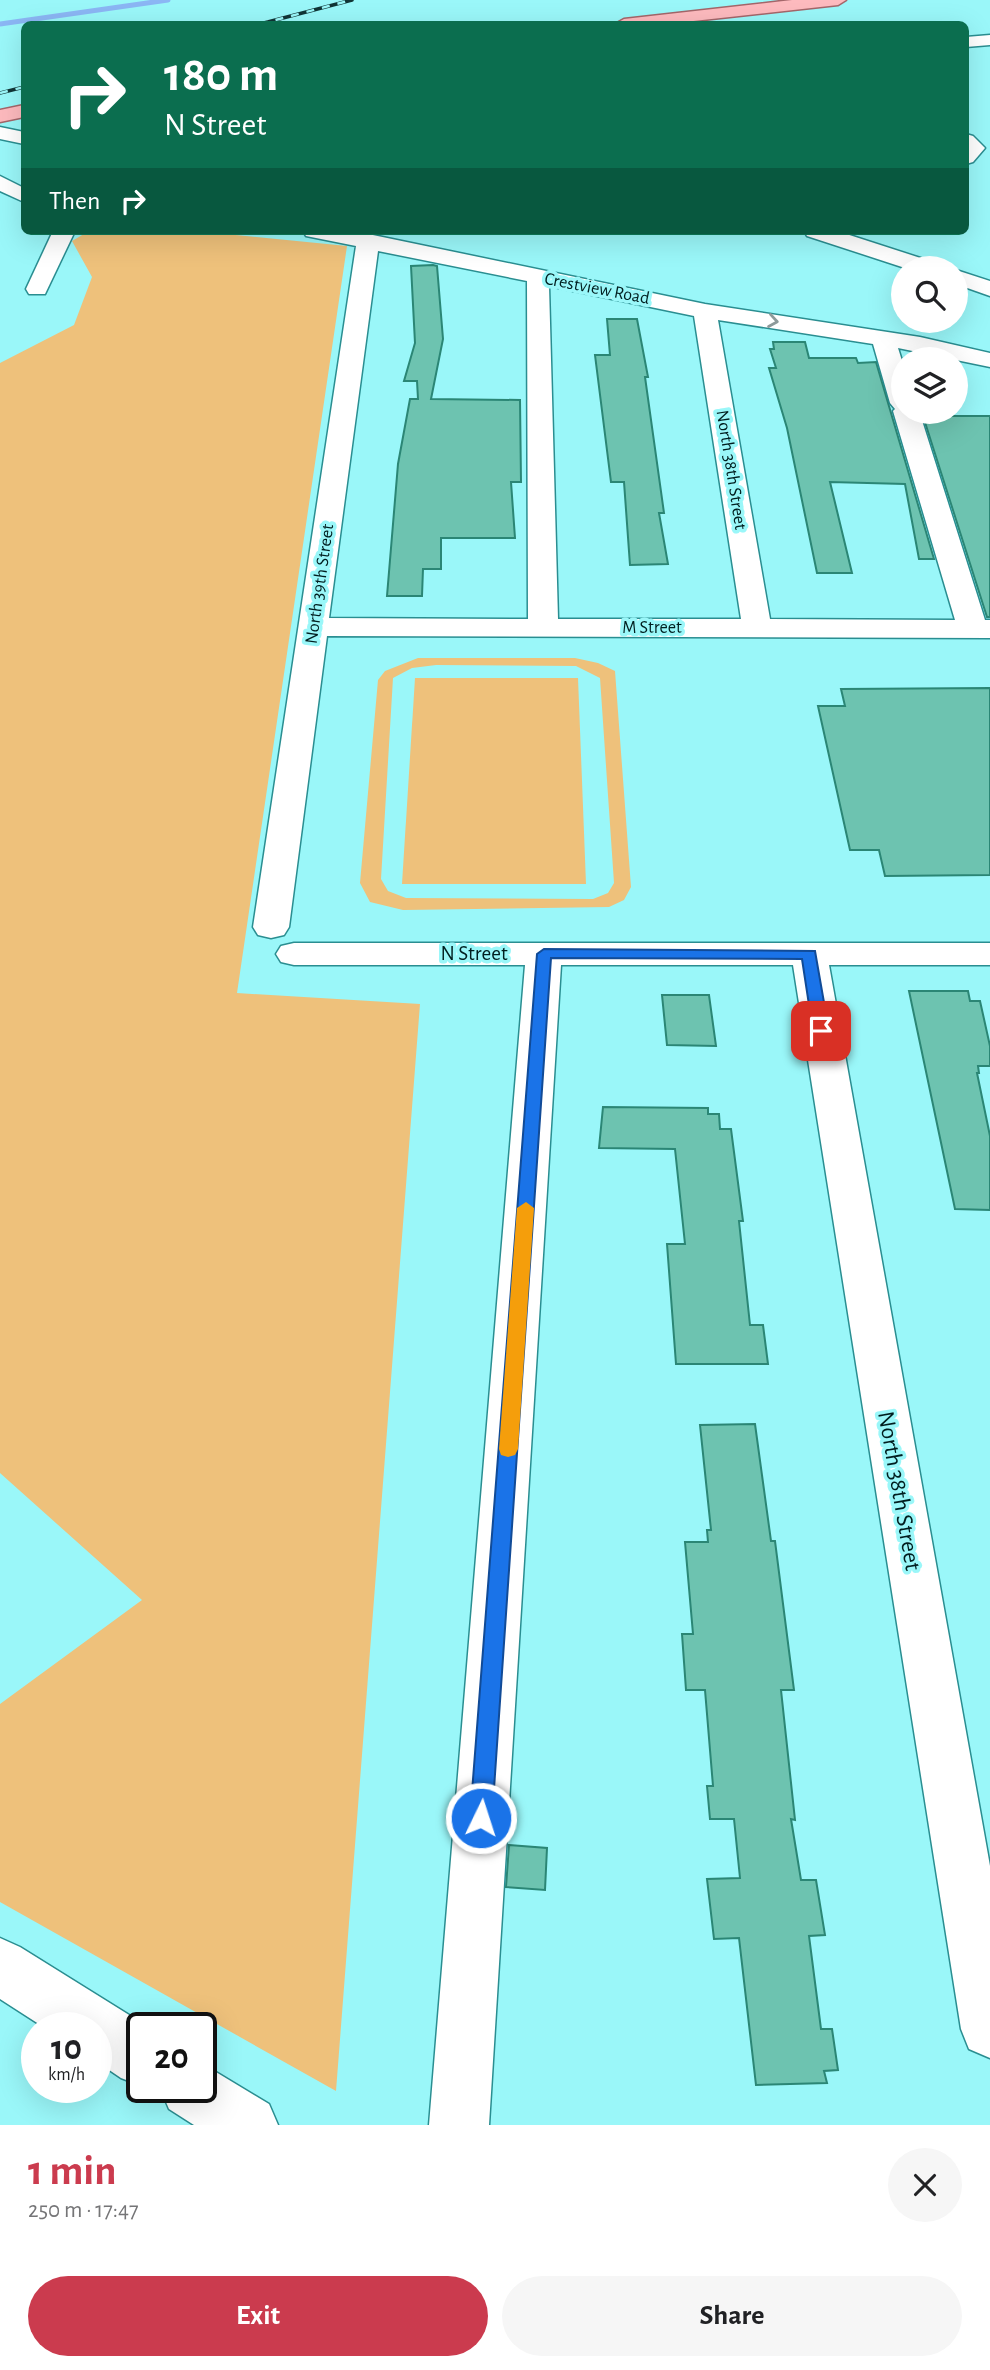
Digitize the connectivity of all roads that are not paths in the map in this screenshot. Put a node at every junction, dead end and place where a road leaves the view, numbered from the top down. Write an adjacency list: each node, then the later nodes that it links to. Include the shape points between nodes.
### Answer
1 (838, 0): 2 (main road)
2 (651, 21)
3 (990, 40): 4 (street)
4 (969, 42)
5 (21, 112): 6 (main road)
6 (0, 116)
7 (0, 133): 8 (street)
8 (21, 137)
9 (4, 172): 10 (street)
10 (21, 192)
11 (62, 235): 18 (street)
12 (336, 235): 14 (street, Crestview Road)
13 (827, 235): 15 (street)
14 (368, 241): 16 (street, Crestview Road); 25 (street, North 39th Street)
15 (891, 256)
16 (538, 277): 20 (street, Crestview Road); 26 (street)
17 (968, 281): 19 (street)
18 (37, 289)
19 (990, 289)
20 (705, 311): 21 (street, Crestview Road, one-way to 21); 27 (street, North 38th Street)
21 (883, 338): 22 (street, Crestview Road); 23 (street)
22 (990, 360)
23 (891, 364)
24 (911, 424): 28 (street)
25 (314, 627): 26 (street, M Street); 29 (street, North 39th Street)
26 (543, 628): 27 (street, M Street)
27 (757, 628): 28 (street, M Street)
28 (982, 629)
29 (283, 940): 30 (street, N Street)
30 (544, 954): 31 (street, N Street); 38 (street)
31 (809, 954): 32 (street, N Street); 34 (street, North 38th Street)
32 (990, 954)
33 (0, 1966): 35 (street)
34 (990, 2029)
35 (126, 2047)
36 (214, 2103): 37 (street)
37 (248, 2125)
38 (459, 2125)

